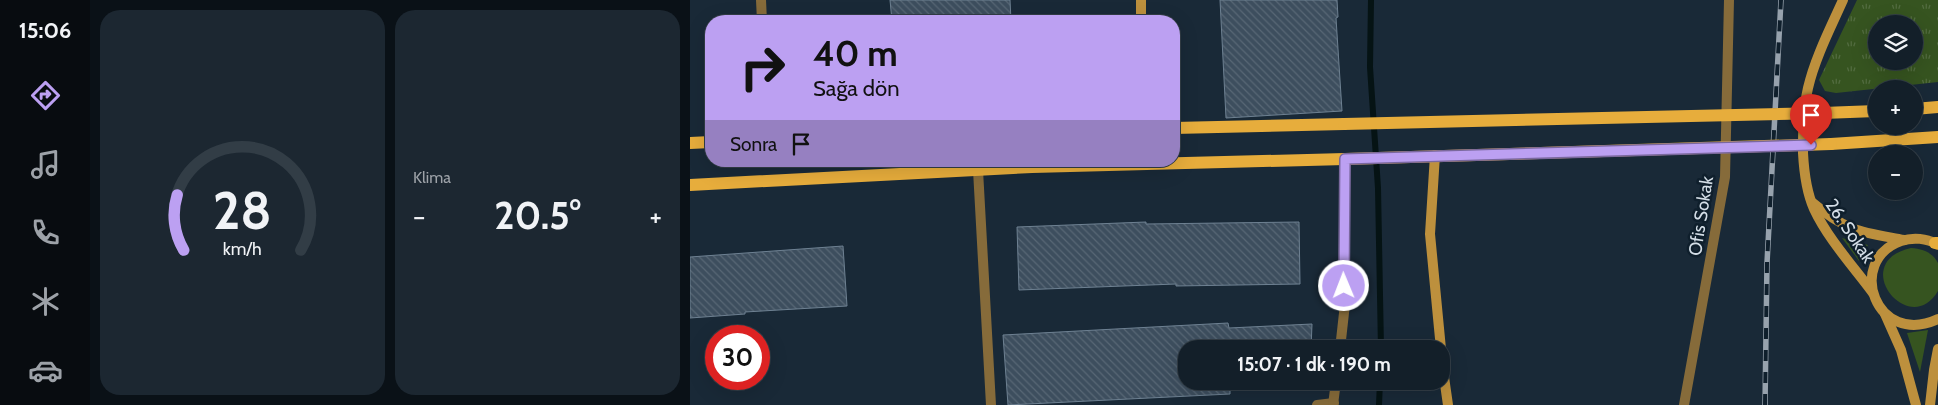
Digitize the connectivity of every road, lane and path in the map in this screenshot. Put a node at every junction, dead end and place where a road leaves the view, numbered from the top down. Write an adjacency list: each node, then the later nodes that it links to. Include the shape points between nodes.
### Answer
1 (761, 0): 5 (street)
2 (1141, 0): 6 (street)
3 (1729, 0): 35 (street, Ofis Sokak, via 1725,177)
4 (1843, 0): 20 (street, via 1814,69 1806,98 1803,156)
5 (762, 15)
6 (1141, 15)
7 (1938, 107): 8 (main road)
8 (1923, 108)
9 (1868, 111): 10 (main road, bridge)
10 (1180, 128)
11 (1938, 137): 14 (main road, bridge, via 1831,144)
12 (705, 142): 13 (main road)
13 (690, 143)
14 (1435, 155): 15 (main road, bridge); 27 (street, via 1430,234)
15 (1345, 159): 16 (main road); 26 (street, via 1345,304)
16 (1180, 164)
17 (1078, 167): 18 (main road)
18 (978, 170): 19 (main road); 32 (street)
19 (690, 185)
20 (1810, 200): 21 (street, 26. Sokak, via 1846,227); 23 (street, 26. Sokak, via 1829,235)
21 (1905, 240): 22 (street, 26. Sokak, via 1917,238); 23 (street, via 1894,244 1878,260 1873,270)
22 (1937, 244)
23 (1873, 293): 24 (street, 26. Sokak)
24 (1884, 313): 25 (street, via 1894,320 1917,326); 36 (street, via 1901,350)
25 (1938, 319)
26 (1341, 340)
27 (1440, 340)
28 (1938, 349): 37 (street)
29 (1335, 390): 31 (street)
30 (1446, 390): 34 (street)
31 (1334, 404): 33 (street)
32 (991, 405)
33 (1317, 405)
34 (1448, 405)
35 (1684, 405)
36 (1916, 405)
37 (1930, 405)

